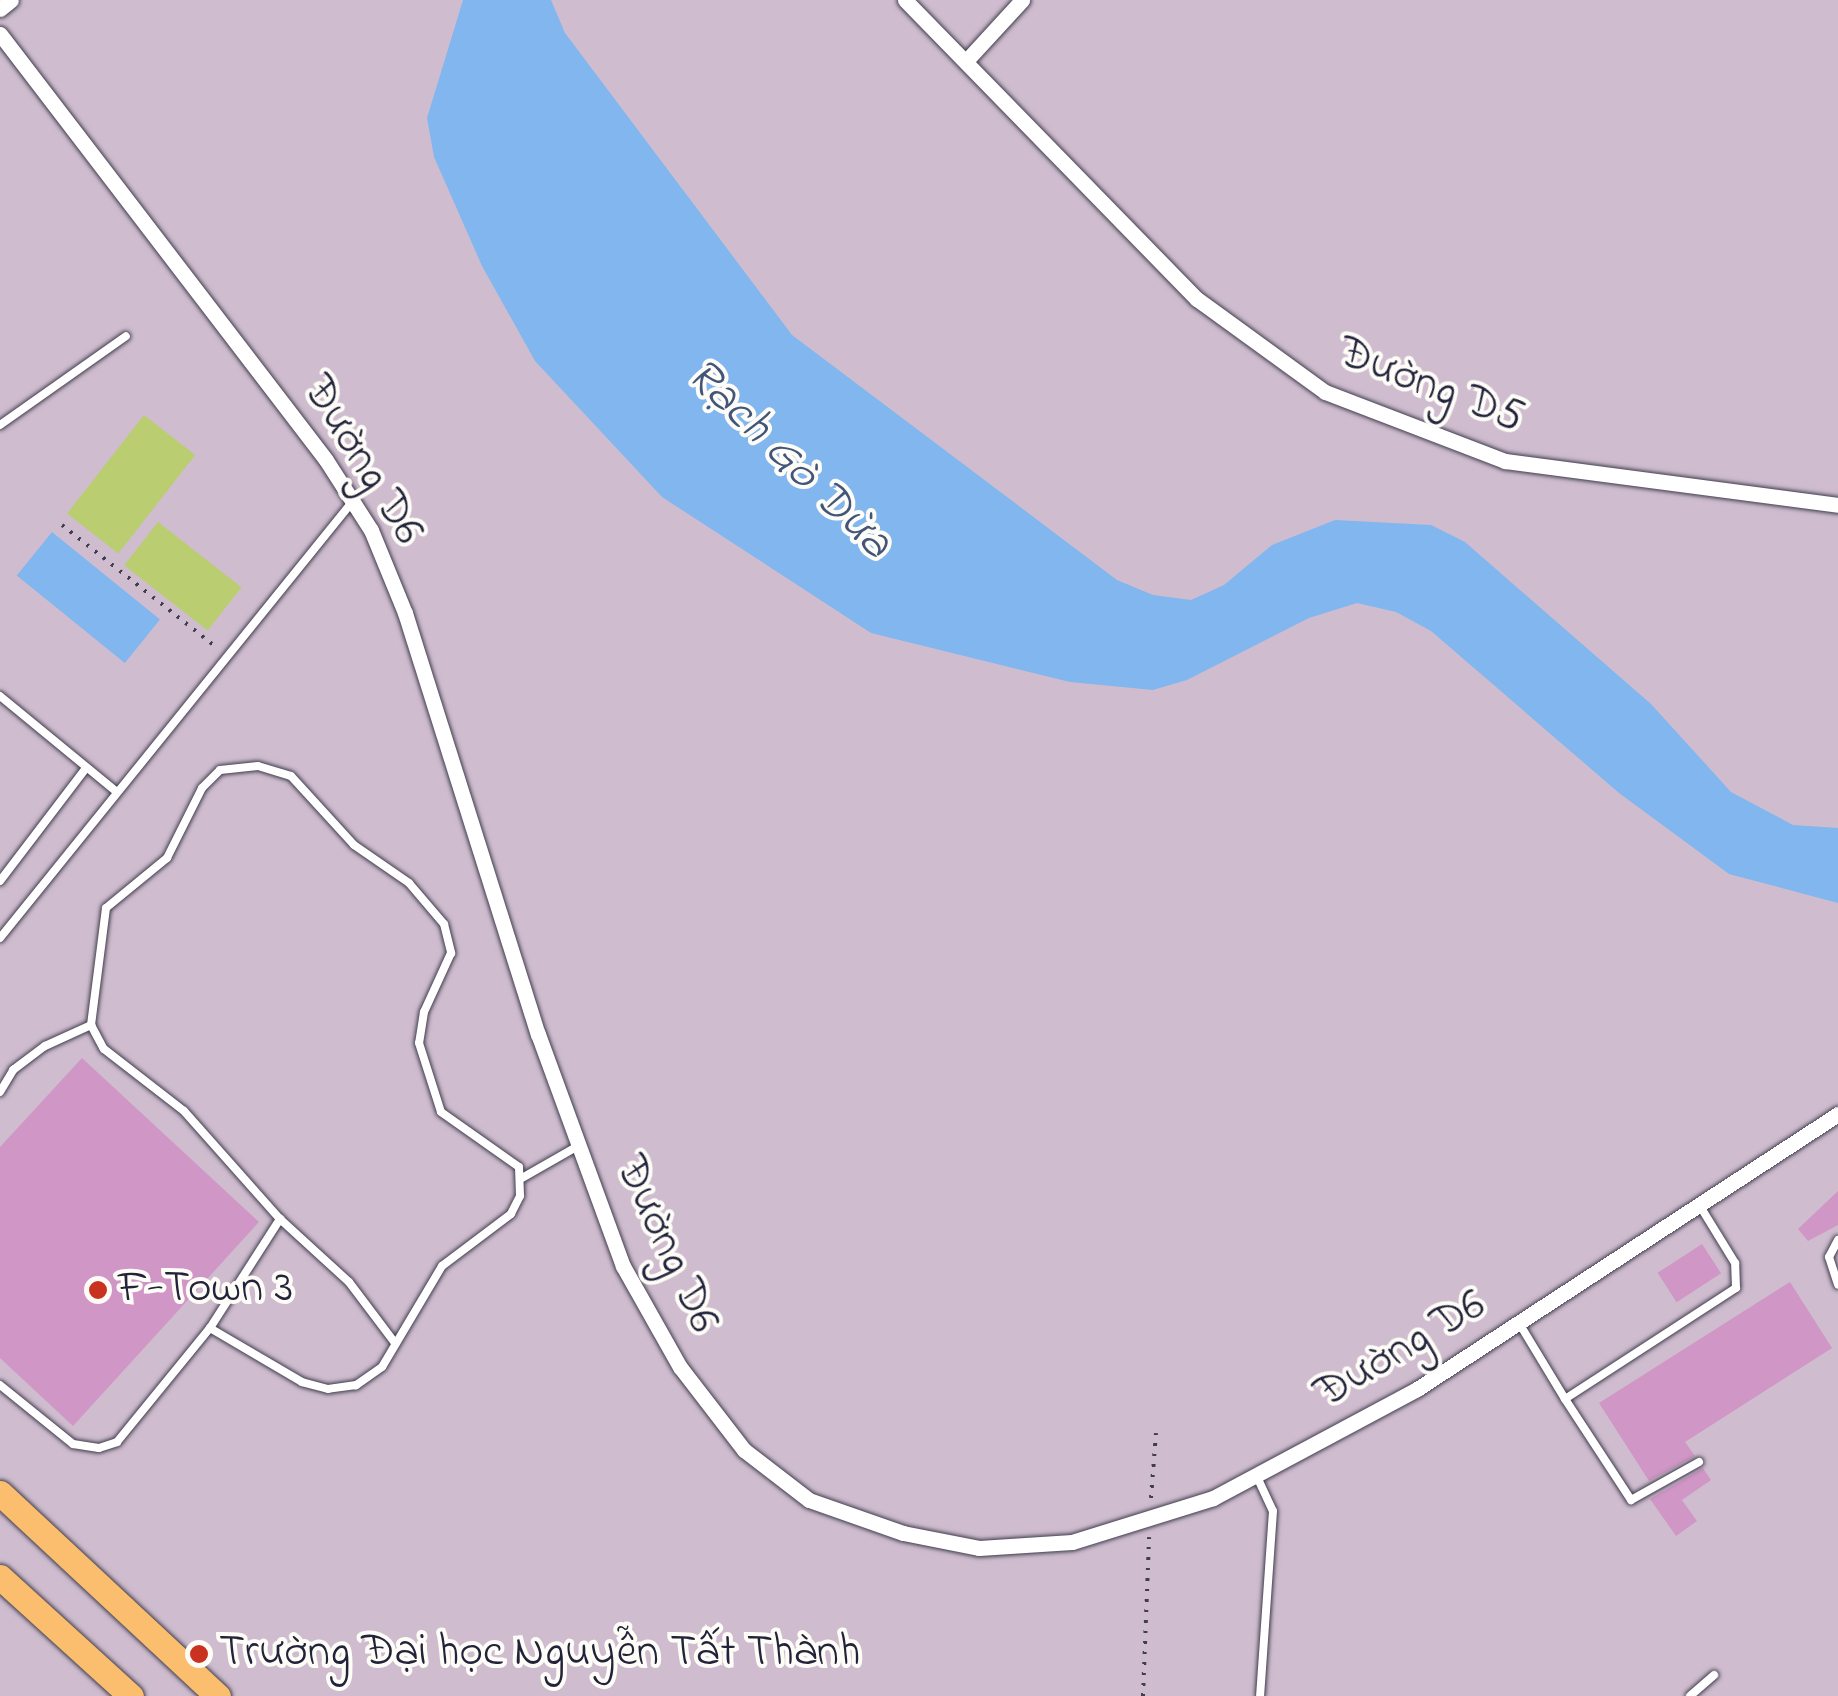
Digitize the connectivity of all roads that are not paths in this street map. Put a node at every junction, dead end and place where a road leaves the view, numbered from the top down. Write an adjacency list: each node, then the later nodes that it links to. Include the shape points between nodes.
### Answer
1 (11, 0): 4 (street)
2 (905, 0): 6 (street, Đường D5)
3 (1022, 0): 6 (street)
4 (0, 8)
5 (0, 34): 9 (street, Đường D6)
6 (966, 61): 10 (street, Đường D5, via 1196,299 1344,403 1505,461)
7 (126, 336): 8 (lane)
8 (0, 425)
9 (353, 501): 13 (lane); 19 (street, Đường D6, via 405,612)
10 (1838, 505)
11 (0, 696): 12 (lane)
12 (86, 768): 13 (lane); 14 (lane)
13 (116, 792): 15 (lane)
14 (0, 881)
15 (0, 938)
16 (91, 1025): 17 (lane, via 45,1046 13,1070); 20 (lane, via 100,931 111,899 167,858 202,788 220,770 278,769 305,786 354,846 409,882 444,924 451,954 419,1028 429,1081 441,1112 513,1160); 22 (lane, via 104,1049 184,1111)
17 (0, 1092)
18 (1838, 1114): 21 (street, Đường D6)
19 (578, 1146): 20 (lane); 32 (street, Đường D6, via 622,1266 680,1367 744,1450 809,1500 903,1533 979,1548 1072,1542 1150,1521)
20 (522, 1178): 27 (lane, via 504,1225 442,1266)
21 (1700, 1206): 25 (street, Đường D6); 29 (lane, via 1735,1263 1736,1288)
22 (280, 1219): 26 (lane); 27 (lane, via 349,1282)
23 (1838, 1240): 24 (lane, via 1829,1257)
24 (1838, 1286)
25 (1520, 1322): 29 (lane); 32 (street, Đường D6)
26 (210, 1328): 27 (lane, via 302,1382 328,1390 374,1375); 28 (lane, via 171,1370 142,1419 109,1447 73,1444)
27 (395, 1343)
28 (0, 1385)
29 (1566, 1398): 30 (lane, via 1631,1500)
30 (1698, 1462)
31 (0, 1473): 36 (main road, via 120,1585)
32 (1258, 1478): 42 (lane, via 1273,1511)
33 (0, 1494): 36 (main road)
34 (0, 1577): 37 (main road)
35 (0, 1598): 37 (main road, via 73,1664)
36 (131, 1620): 39 (main road)
37 (96, 1664): 40 (main road)
38 (1714, 1675): 43 (lane)
39 (188, 1686): 41 (main road)
40 (131, 1696)
41 (218, 1696)
42 (1260, 1696)
43 (1690, 1696)

